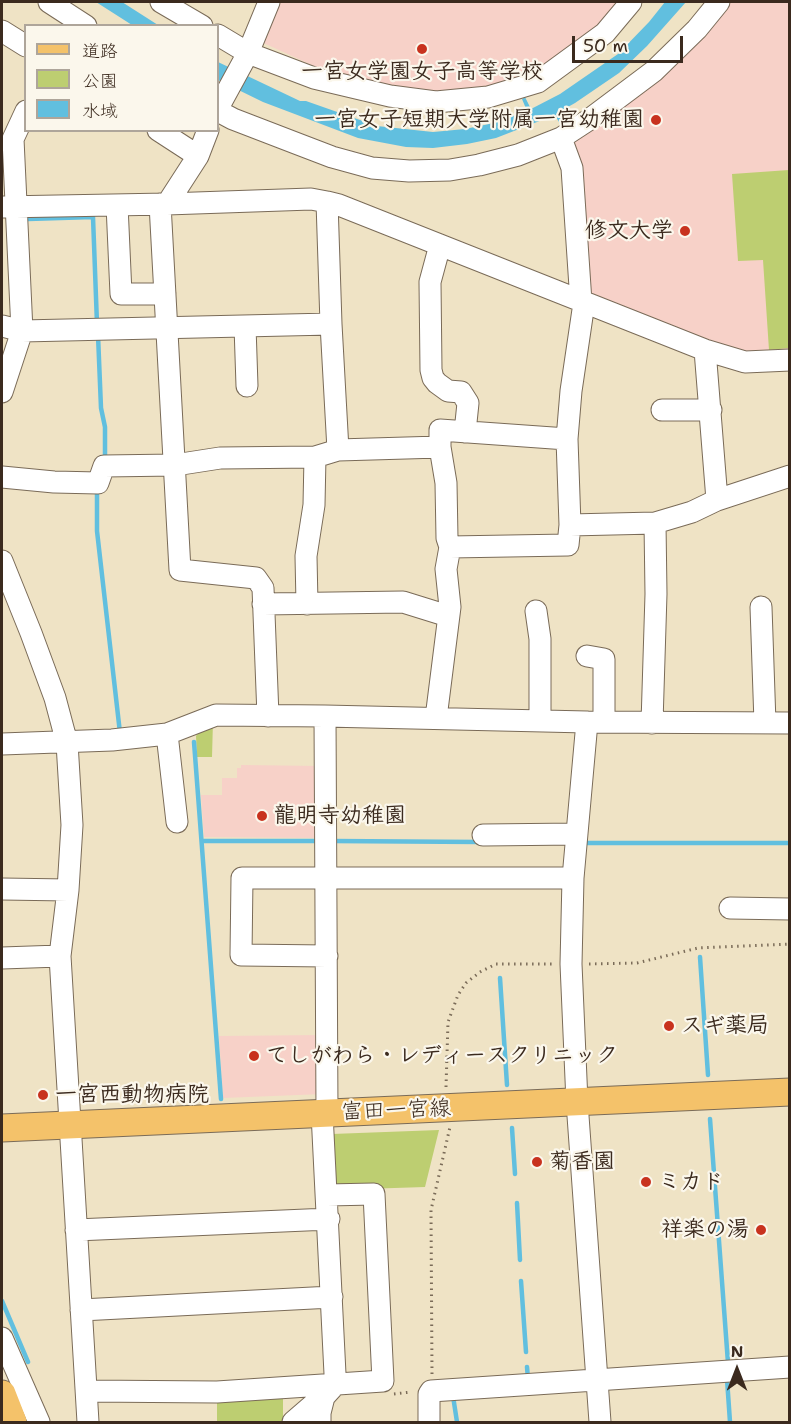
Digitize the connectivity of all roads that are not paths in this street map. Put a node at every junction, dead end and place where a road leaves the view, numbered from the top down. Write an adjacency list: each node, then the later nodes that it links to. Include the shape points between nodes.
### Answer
1 (49, 2): 6 (street)
2 (161, 2): 7 (street)
3 (269, 2): 11 (street)
4 (631, 2): 11 (street, via 604,33 538,82 488,97 436,102 390,96 314,78)
5 (718, 2): 17 (street, via 654,71)
6 (65, 20)
7 (199, 24)
8 (2, 31): 10 (street)
9 (219, 36): 11 (street)
10 (24, 45)
11 (247, 55): 12 (street)
12 (219, 106)
13 (219, 109): 17 (street, via 233,119 372,168 450,170 518,154)
14 (24, 115): 22 (street, via 13,139)
15 (161, 132): 18 (street)
16 (207, 132): 18 (street)
17 (561, 138): 25 (street, via 572,168)
18 (198, 156): 20 (street)
19 (327, 202): 20 (street, via 311,199); 23 (street); 26 (street)
20 (164, 204): 21 (street); 24 (street)
21 (117, 205): 22 (street); 24 (street, via 121,294)
22 (8, 207): 29 (street)
23 (440, 245): 25 (street); 36 (street, via 430,282 431,370 437,383 448,391 461,392 468,403)
24 (165, 294): 28 (street)
25 (583, 303): 30 (street); 37 (street)
26 (331, 324): 27 (street); 39 (street)
27 (245, 326): 28 (street); 32 (street)
28 (167, 327): 29 (street); 41 (street)
29 (11, 328): 33 (street)
30 (705, 350): 31 (street, via 745,362); 35 (street)
31 (789, 360)
32 (247, 386)
33 (2, 392)
34 (662, 410): 35 (street)
35 (711, 410): 44 (street)
36 (465, 432): 37 (street); 38 (street, via 440,430)
37 (567, 439): 46 (street)
38 (440, 447): 39 (street); 47 (street)
39 (338, 450): 40 (street)
40 (315, 458): 41 (street, via 220,458); 49 (street, via 314,505 306,556)
41 (175, 465): 43 (street, via 104,466 98,483); 50 (street, via 180,570 256,578 262,588)
42 (789, 476): 44 (street)
43 (2, 477)
44 (717, 500): 45 (street)
45 (655, 523): 46 (street); 60 (street)
46 (570, 525): 47 (street, via 568,545)
47 (450, 547): 53 (street, via 446,569)
48 (2, 561): 64 (street, via 55,698)
49 (307, 603): 50 (street); 53 (street, via 403,602)
50 (263, 604): 55 (street)
51 (761, 607): 61 (street)
52 (536, 611): 58 (street)
53 (448, 616): 57 (street)
54 (587, 656): 59 (street, via 604,658)
55 (268, 716): 56 (street); 63 (street, via 216,715)
56 (325, 716): 57 (street); 70 (street)
57 (436, 718): 58 (street)
58 (540, 721): 59 (street)
59 (595, 722): 60 (street); 67 (street)
60 (652, 723): 61 (street)
61 (765, 723): 62 (street)
62 (789, 723)
63 (166, 734): 64 (street); 66 (street)
64 (67, 743): 65 (street); 72 (street, via 72,825)
65 (2, 744)
66 (177, 822)
67 (577, 834): 68 (street); 69 (street)
68 (483, 835)
69 (573, 878): 70 (street); 79 (street, via 571,964)
70 (327, 879): 76 (street); 76 (street, via 242,878 241,955)
71 (2, 889): 72 (street)
72 (68, 890): 75 (street)
73 (730, 908): 74 (street)
74 (789, 909)
75 (60, 956): 77 (street); 81 (street)
76 (327, 956): 80 (street)
77 (2, 958)
78 (789, 1092): 79 (main road, 富田一宮線)
79 (577, 1102): 80 (main road, 富田一宮線); 90 (street)
80 (325, 1113): 81 (main road, 富田一宮線); 83 (street)
81 (70, 1124): 82 (main road, 富田一宮線); 85 (street)
82 (2, 1128)
83 (327, 1195): 84 (street); 92 (street, via 374,1194 382,1381)
84 (329, 1219): 85 (street); 86 (street)
85 (76, 1230): 87 (street)
86 (332, 1298): 87 (street); 92 (street)
87 (81, 1310): 91 (street)
88 (2, 1338): 95 (street)
89 (789, 1367): 90 (street)
90 (597, 1380): 99 (street, via 431,1391); 100 (street)
91 (87, 1391): 92 (street); 96 (street)
92 (329, 1392): 97 (street); 98 (street)
93 (2, 1394): 94 (main road)
94 (13, 1422)
95 (39, 1422)
96 (88, 1422)
97 (293, 1422)
98 (320, 1422)
99 (429, 1422)
100 (600, 1422)

